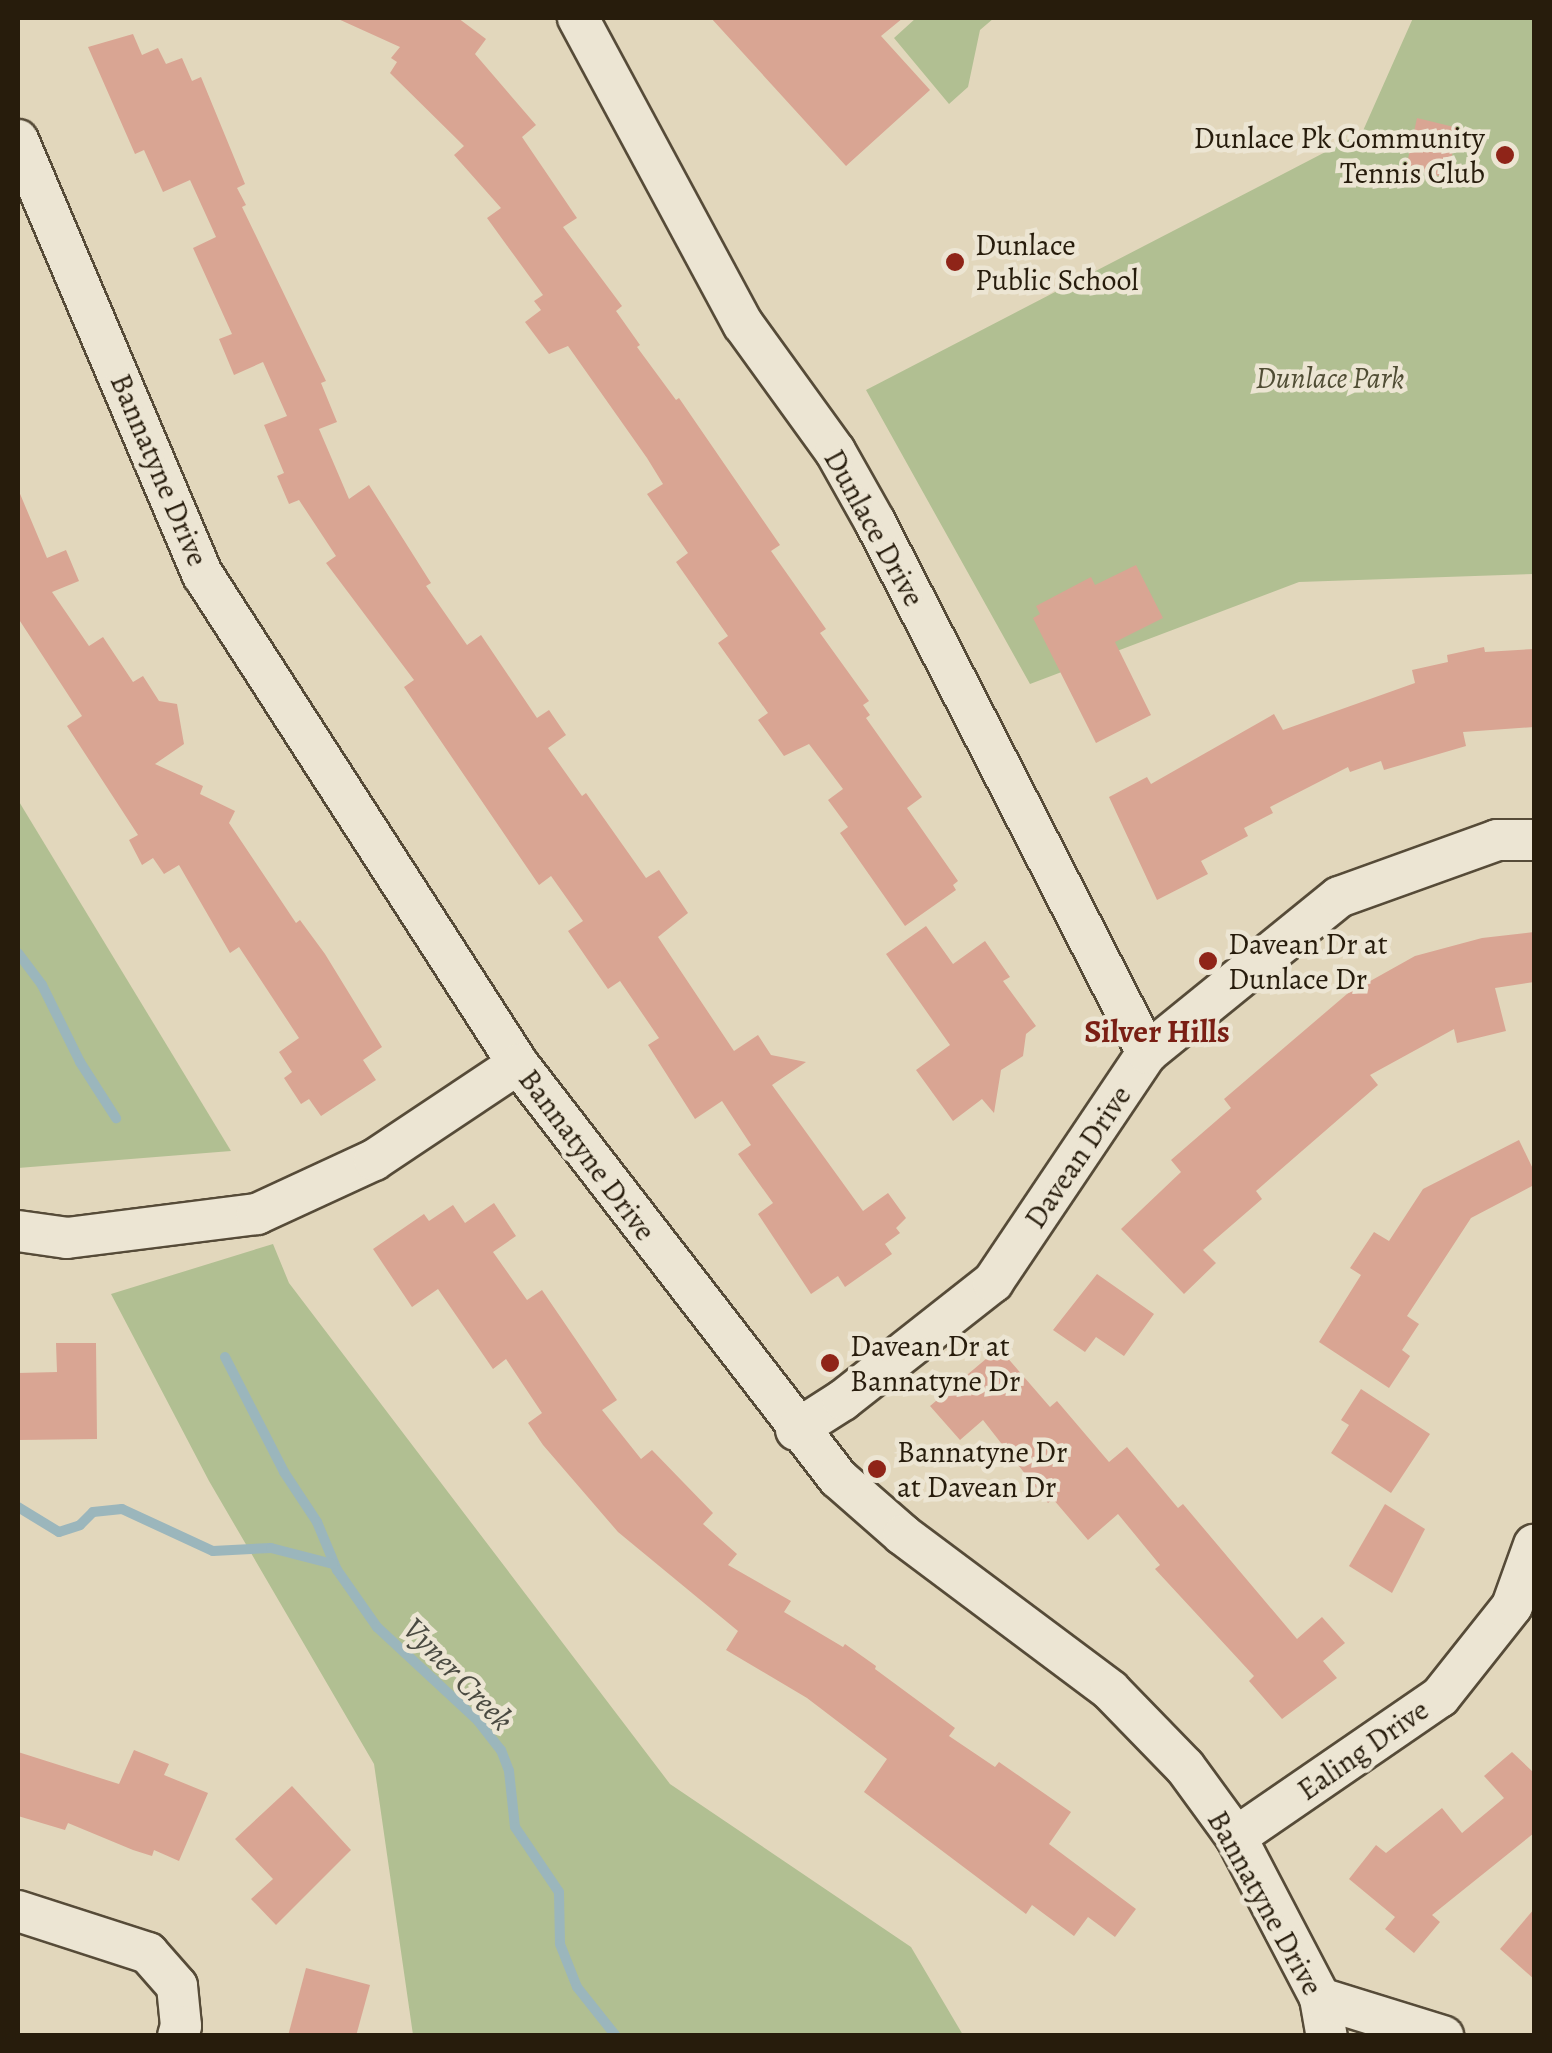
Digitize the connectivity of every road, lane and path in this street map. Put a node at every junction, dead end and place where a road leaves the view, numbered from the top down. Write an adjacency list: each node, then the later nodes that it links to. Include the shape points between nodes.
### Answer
1 (578, 18): 4 (street, Dunlace Drive, via 744,324 835,451 875,522)
2 (18, 140): 5 (street, Bannatyne Drive, via 203,574)
3 (1534, 840): 4 (street, Davean Drive, via 1498,840 1339,897)
4 (1147, 1053): 7 (street, Davean Drive, via 993,1282)
5 (518, 1064): 6 (street, via 374,1160 256,1214 68,1238); 7 (street, Bannatyne Drive)
6 (18, 1232)
7 (796, 1430): 9 (street, Bannatyne Drive, via 903,1535 1110,1690 1186,1767)
8 (1534, 1545): 9 (street, Ealing Drive, via 1512,1606 1440,1697)
9 (1236, 1837): 11 (street, Bannatyne Drive)
10 (18, 1911): 12 (street, via 148,1953 176,1986)
11 (1324, 2017): 13 (street)
12 (178, 2036)
13 (1443, 2036)

